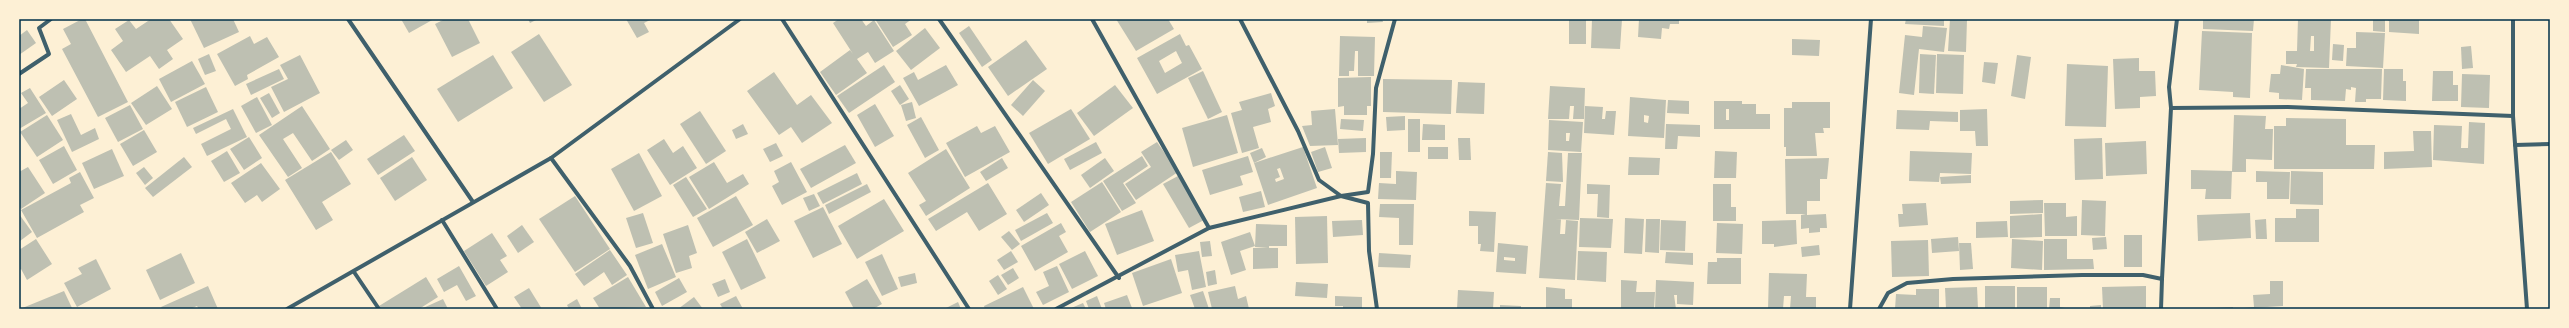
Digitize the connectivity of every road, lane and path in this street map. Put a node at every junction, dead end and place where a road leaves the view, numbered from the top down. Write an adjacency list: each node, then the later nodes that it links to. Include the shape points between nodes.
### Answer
1 (51, 19): 12 (street, via 39,28 50,54)
2 (348, 19): 19 (street)
3 (740, 19): 17 (street)
4 (782, 19): 29 (street)
5 (939, 19): 23 (street)
6 (1092, 19): 21 (street)
7 (1240, 19): 18 (street, via 1298,131 1319,180)
8 (1395, 19): 18 (street, via 1376,88 1373,154 1368,192)
9 (1871, 19): 32 (street)
10 (2177, 19): 13 (street, via 2169,87)
11 (2513, 19): 14 (street)
12 (19, 74)
13 (2171, 108): 14 (street, via 2288,107); 24 (street)
14 (2513, 116): 16 (street)
15 (2550, 144): 16 (street)
16 (2515, 145): 35 (street)
17 (551, 158): 19 (street); 28 (street, via 630,266)
18 (1341, 196): 21 (street); 31 (street, via 1368,203 1369,251)
19 (473, 202): 20 (street)
20 (442, 220): 22 (street); 27 (street)
21 (1208, 228): 23 (street)
22 (354, 272): 25 (street); 26 (street)
23 (1119, 278): 30 (street)
24 (2162, 278): 33 (street, via 2143,275 2082,275 1953,278 1906,283 1888,293); 34 (street)
25 (287, 309)
26 (379, 309)
27 (497, 309)
28 (653, 309)
29 (969, 309)
30 (1056, 309)
31 (1377, 309)
32 (1850, 309)
33 (1879, 309)
34 (2161, 309)
35 (2526, 309)

